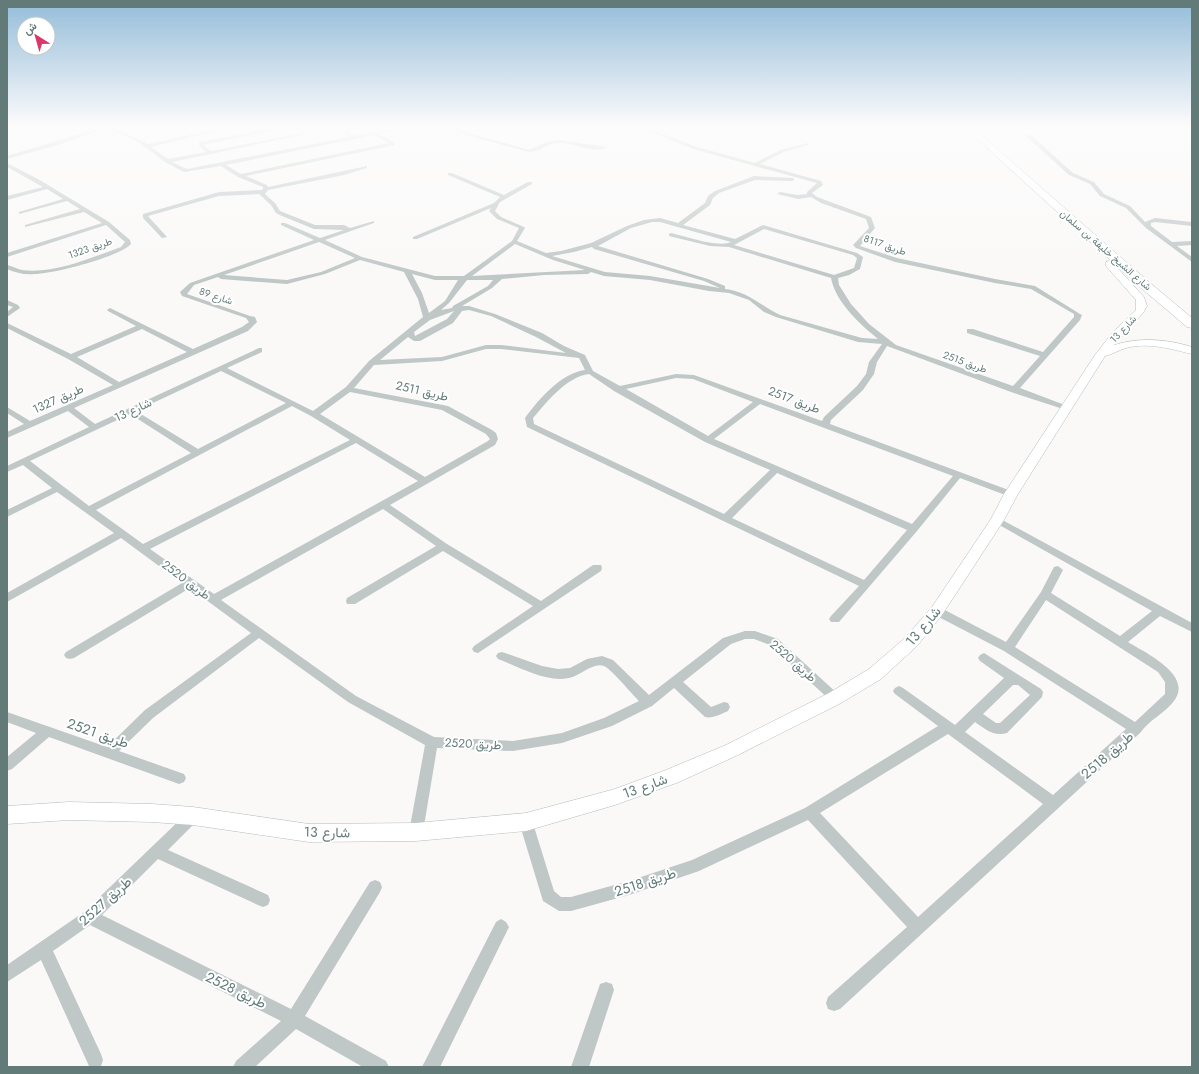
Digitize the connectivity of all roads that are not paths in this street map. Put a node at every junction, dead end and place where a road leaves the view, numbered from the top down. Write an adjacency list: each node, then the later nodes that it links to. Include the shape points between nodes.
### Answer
1 (28, 176): 12 (street, طريق 1323)
2 (240, 176): 13 (street, via 264,185)
3 (329, 176): 13 (street)
4 (455, 176): 16 (street)
5 (797, 176): 10 (street)
6 (1018, 176): 49 (highway)
7 (1023, 176): 65 (highway, شارع الشيخ خليفة بن سلمان)
8 (1038, 176): 31 (highway, شارع الشيخ خليفة بن سلمان)
9 (1076, 176): 28 (street, via 1092,183 1102,194 1128,207)
10 (810, 180): 15 (street, via 821,184 809,193); 26 (street, via 754,178 717,192 710,197 708,204)
11 (530, 183): 16 (street)
12 (48, 187): 17 (street); 18 (street, طريق 1323)
13 (264, 190): 29 (street, via 262,195 284,215 314,227 344,227); 32 (street, via 220,194 145,215 144,217)
14 (780, 194): 15 (street)
15 (812, 195): 42 (street, طريق 8117, via 821,201 869,218 872,228 856,245)
16 (504, 197): 19 (street)
17 (7, 198)
18 (68, 199): 20 (street, طريق 1323); 21 (street)
19 (496, 204): 33 (street); 36 (street, via 492,211 494,214 522,228)
20 (84, 210): 23 (street, طريق 1323); 27 (street)
21 (21, 213)
22 (372, 222): 29 (street)
23 (107, 224): 43 (street); 50 (street, طريق 1323, via 126,239 128,244 54,270 28,273)
24 (283, 224): 34 (street)
25 (1192, 224): 28 (street, via 1155,220 1148,222)
26 (679, 225): 35 (street); 37 (street, via 660,220 646,220)
27 (27, 226)
28 (1148, 227): 39 (street)
29 (351, 230): 34 (street)
30 (671, 235): 40 (street, via 710,244)
31 (1106, 236)
32 (164, 237)
33 (415, 238)
34 (320, 241): 47 (street); 56 (street)
35 (736, 241): 40 (street); 45 (street, via 763,227)
36 (514, 242): 44 (street); 55 (street)
37 (597, 243): 44 (street, via 569,252); 57 (street, via 596,248 706,280)
38 (1192, 243): 39 (street)
39 (1170, 244): 48 (street)
40 (729, 245): 54 (street)
41 (7, 248): 43 (street)
42 (861, 248): 45 (street); 75 (street, طريق 8117, via 895,260 1033,287 1076,313 1078,317)
43 (14, 252): 46 (street)
44 (544, 254): 52 (street)
45 (855, 254): 54 (street, via 860,257 857,269)
46 (7, 255)
47 (360, 258): 51 (street); 56 (street, via 323,273 287,282 233,277)
48 (1192, 260)
49 (1109, 264): 70 (highway); 78 (street, شارع 13, via 1141,299 1142,306)
50 (7, 267)
51 (406, 270): 55 (street, via 435,278); 64 (street, via 419,290)
52 (600, 272): 53 (street); 57 (street)
53 (500, 277): 55 (street); 61 (street, via 490,287)
54 (834, 277): 71 (street, via 834,283 842,298 873,333)
55 (465, 278): 64 (street, via 447,302)
56 (205, 279): 63 (street, شارع 89, via 182,292 184,295)
57 (730, 291): 71 (street, via 751,299 766,311 778,316 861,340)
58 (7, 302): 62 (street, via 16,308)
59 (461, 308): 61 (street); 69 (street, via 450,321 417,339 412,337); 77 (street, via 508,320)
60 (110, 310): 67 (street)
61 (448, 310): 64 (street)
62 (7, 315)
63 (248, 317): 74 (street, طريق 1327, via 253,322 250,326)
64 (426, 318): 69 (street)
65 (1192, 324)
66 (7, 325): 76 (street, طريق 1327)
67 (142, 326): 74 (street); 76 (street)
68 (970, 331): 75 (street)
69 (410, 332): 79 (street)
70 (1192, 335)
71 (886, 342): 85 (street, طريق 2515, via 893,347); 94 (street, via 860,388 827,419)
72 (259, 350): 80 (street, شارع 13)
73 (1192, 351): 78 (street, شارع 13, via 1159,343 1140,342 1119,346)
74 (192, 352): 82 (street, طريق 1327)
75 (1045, 355): 85 (street)
76 (71, 357): 82 (street, طريق 1327)
77 (582, 357): 79 (street, via 486,347 442,359); 81 (street)
78 (1099, 357): 88 (street, شارع 13)
79 (372, 363): 83 (street)
80 (220, 368): 87 (street); 91 (street, شارع 13)
81 (590, 372): 84 (street); 110 (street, via 573,376 543,401 529,418 530,425)
82 (119, 385): 90 (street, طريق 1327)
83 (349, 389): 92 (street); 104 (street, طريق 2511, via 445,408 493,435 492,442)
84 (617, 389): 86 (street, طريق 2517, via 667,377 685,376 703,379); 98 (street)
85 (1014, 390): 88 (street, طريق 2515)
86 (759, 401): 94 (street, طريق 2517); 98 (street)
87 (290, 404): 92 (street); 99 (street)
88 (1066, 407): 106 (street, شارع 13)
89 (7, 408): 93 (street)
90 (69, 408): 93 (street, طريق 1327); 95 (street)
91 (130, 411): 95 (street, شارع 13); 99 (street)
92 (314, 414): 97 (street)
93 (30, 425): 96 (street, طريق 1327)
94 (825, 425): 103 (street, طريق 2517)
95 (95, 428): 100 (street, شارع 13)
96 (7, 435)
97 (356, 440): 104 (street); 115 (street)
98 (708, 440): 102 (street)
99 (198, 453): 108 (street)
100 (24, 461): 101 (street, شارع 13); 105 (street, طريق 2520)
101 (7, 469)
102 (776, 469): 110 (street); 112 (street)
103 (958, 475): 106 (street, طريق 2517); 112 (street)
104 (424, 481): 107 (street, طريق 2511)
105 (58, 488): 108 (street, طريق 2520); 109 (street)
106 (1011, 494): 111 (street, شارع 13)
107 (383, 505): 114 (street); 122 (street, طريق 2511)
108 (89, 510): 113 (street, طريق 2520)
109 (7, 514)
110 (726, 518): 119 (street)
111 (997, 520): 125 (street); 126 (street, شارع 13)
112 (914, 529): 119 (street)
113 (122, 533): 115 (street, طريق 2520); 121 (street)
114 (443, 546): 123 (street); 124 (street)
115 (144, 548): 118 (street, طريق 2520)
116 (597, 568): 124 (street)
117 (1058, 570): 120 (street)
118 (190, 583): 122 (street, طريق 2520); 133 (street)
119 (866, 585): 127 (street)
120 (1044, 594): 130 (street, طريق 2518); 131 (street)
121 (7, 598)
122 (212, 600): 129 (street, طريق 2520)
123 (351, 601)
124 (541, 606): 132 (street)
125 (1160, 610): 128 (street); 130 (street)
126 (936, 611): 131 (street); 139 (street, شارع 13, via 911,642 875,674)
127 (834, 619)
128 (1192, 628)
129 (260, 632): 147 (street, طريق 2520, via 352,699); 148 (street, via 149,714)
130 (1120, 642): 145 (street, طريق 2518, via 1162,669 1172,684 1173,691 1170,697)
131 (1008, 648): 145 (street)
132 (478, 649)
133 (70, 655)
134 (502, 656): 140 (street, via 560,674 573,673 593,661 601,660)
135 (984, 658): 136 (street)
136 (1015, 679): 142 (street, طريق 2518, via 1010,680); 142 (street, via 1037,692 1003,729 993,728)
137 (674, 681): 139 (street, طريق 2520, via 727,641 745,635 755,635 774,642); 140 (street, طريق 2520); 141 (street, via 709,713)
138 (899, 691): 144 (street)
139 (835, 698): 155 (street, شارع 13, via 732,750 672,776 614,797)
140 (648, 702): 147 (street, طريق 2520, via 608,722 562,738 513,746)
141 (724, 707)
142 (975, 715): 144 (street, طريق 2518)
143 (7, 717): 146 (street, طريق 2521)
144 (952, 730): 151 (street); 152 (street, طريق 2518)
145 (1136, 730): 151 (street, طريق 2518)
146 (46, 732): 148 (street, طريق 2521); 149 (street)
147 (432, 742): 156 (street)
148 (108, 754): 150 (street, طريق 2521)
149 (7, 765)
150 (179, 778)
151 (1053, 803): 162 (street, طريق 2518)
152 (810, 812): 155 (street, طريق 2518, via 694,866 572,904 559,904 548,896); 162 (street)
153 (7, 815): 154 (street, شارع 13, via 69,811)
154 (193, 816): 156 (street, شارع 13, via 309,833); 157 (street, طريق 2527)
155 (526, 822): 156 (street, شارع 13)
156 (416, 832)
157 (158, 852): 159 (street); 160 (street, طريق 2527)
158 (375, 887): 167 (street)
159 (263, 900)
160 (90, 917): 163 (street, طريق 2527); 167 (street, طريق 2528)
161 (500, 927): 171 (street)
162 (917, 927): 166 (street, طريق 2518)
163 (44, 950): 164 (street, طريق 2527); 168 (street)
164 (7, 974)
165 (606, 990): 172 (street)
166 (834, 1003)
167 (294, 1019): 169 (street, طريق 2528); 170 (street)
168 (95, 1060)
169 (371, 1065)
170 (242, 1067)
171 (432, 1067)
172 (580, 1067)

